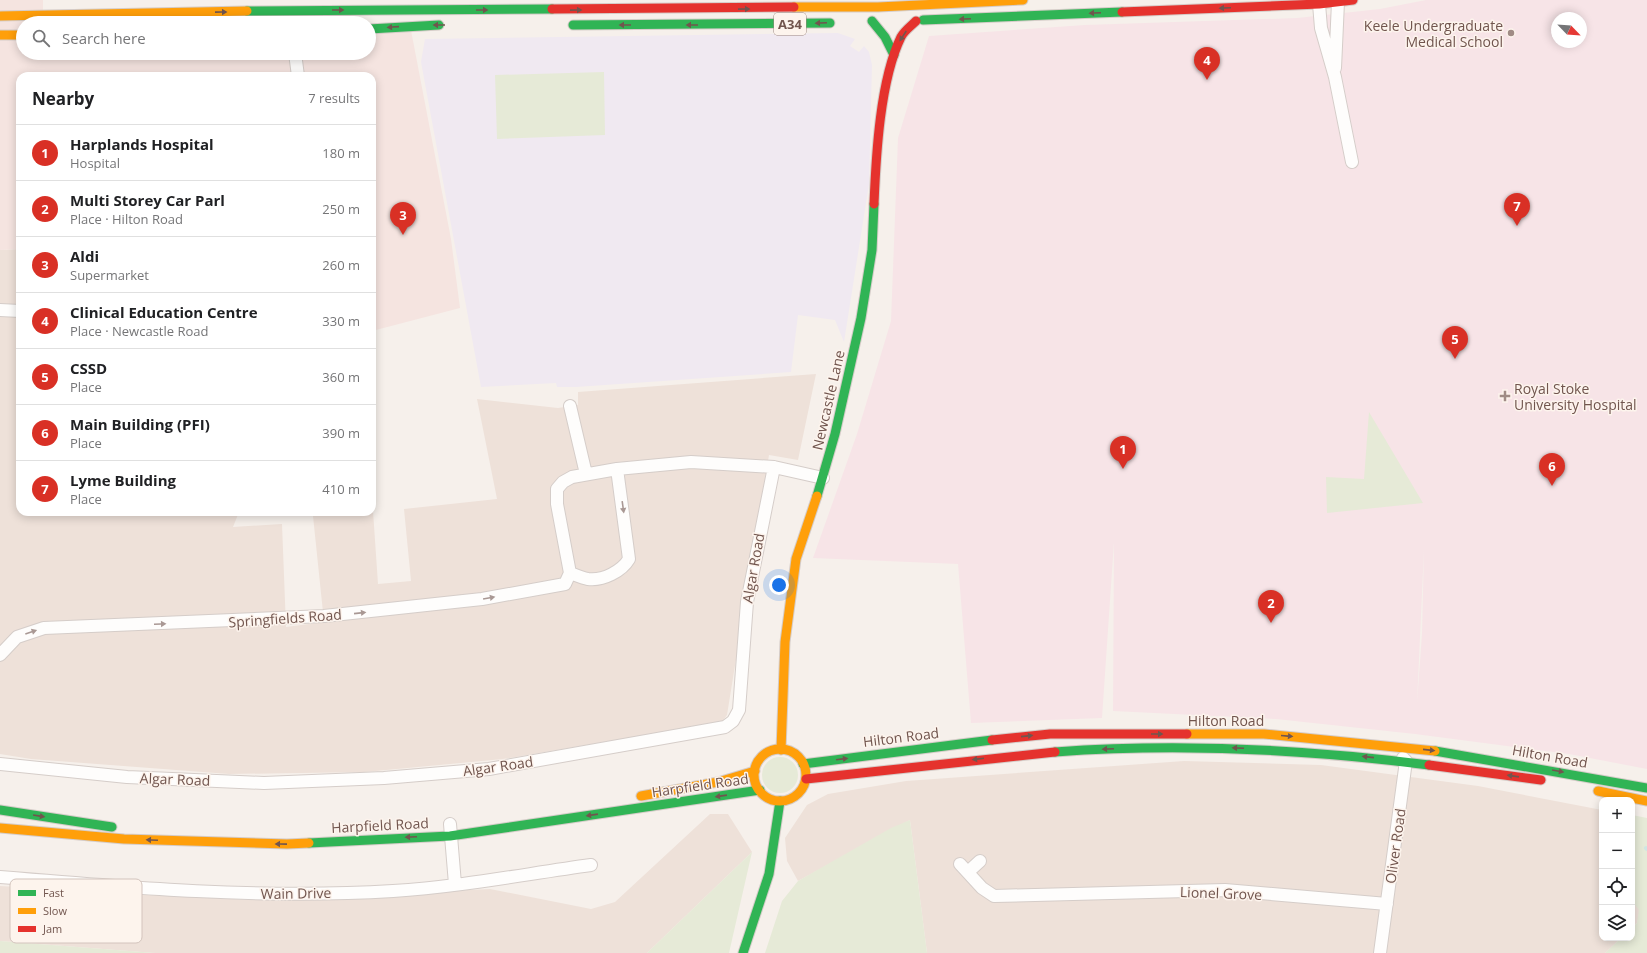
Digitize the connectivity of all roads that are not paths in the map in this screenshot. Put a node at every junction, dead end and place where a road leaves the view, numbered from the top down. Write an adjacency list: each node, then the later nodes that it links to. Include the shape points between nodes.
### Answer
1 (298, 0): 9 (main road)
2 (562, 0): 10 (street)
3 (622, 0): 8 (street)
4 (1022, 0): 8 (main road, A34, one-way to 4, via 885,7)
5 (1353, 0): 6 (main road)
6 (1338, 1): 7 (main road); 25 (street)
7 (1321, 2): 15 (main road, one-way to 15); 25 (street, via 1321,28)
8 (647, 9): 10 (main road, A34, one-way to 8)
9 (299, 10): 10 (main road, A34, one-way to 10); 11 (main road, A34, one-way to 9); 12 (main road)
10 (537, 10)
11 (0, 16)
12 (299, 16)
13 (887, 21): 22 (main road, via 868,21 885,37)
14 (902, 21): 15 (main road)
15 (916, 21): 22 (main road, Newcastle Lane, one-way to 22, via 902,35)
16 (842, 22): 18 (main road, A34, one-way to 18)
17 (448, 25): 19 (main road, one-way to 19)
18 (564, 25)
19 (376, 28)
20 (0, 35): 21 (main road)
21 (16, 35)
22 (894, 55): 33 (main road, Newcastle Lane, via 884,94 875,180 872,250 861,318 846,391)
23 (296, 60): 24 (street)
24 (297, 72)
25 (1335, 77): 26 (street)
26 (1352, 162)
27 (0, 310): 28 (street)
28 (16, 311)
29 (570, 406): 32 (street)
30 (774, 467): 31 (street, via 690,462); 33 (street); 39 (street, Algar Road, via 747,602 738,710 733,721 725,727 489,769 384,778 264,783 127,777)
31 (617, 469): 32 (street); 34 (street, one-way to 34, via 629,559 615,574 594,579)
32 (586, 474): 34 (street, via 572,477 563,482 557,490 557,504)
33 (823, 478): 37 (main road, Newcastle Lane, via 796,559 785,642)
34 (570, 573): 35 (street, Springfields Road, one-way to 34, via 17,637 44,628 324,616 482,599 535,590 565,584)
35 (0, 655)
36 (1391, 746): 38 (street); 40 (main road, Hilton Road, one-way to 36, via 1050,734 1264,734); 44 (main road, Hilton Road, one-way to 44, via 1450,752)
37 (782, 750): 40 (main road, via 794,754); 41 (main road, via 763,756)
38 (1406, 761): 42 (main road, Hilton Road, one-way to 42, via 1293,749 1178,747 998,757); 43 (main road, Hilton Road, one-way to 38); 66 (street, Oliver Road)
39 (0, 764)
40 (803, 764): 42 (main road)
41 (755, 771): 46 (main road, via 755,781); 47 (main road, Harpfield Road, via 718,782)
42 (806, 779): 48 (main road, via 796,795)
43 (1551, 782)
44 (1647, 788)
45 (1587, 789): 49 (main road, Hilton Road)
46 (760, 790): 48 (main road, via 769,798); 53 (main road, Harpfield Road, one-way to 53)
47 (632, 797)
48 (780, 801): 67 (main road, via 769,874)
49 (1647, 801)
50 (578, 807): 52 (main road)
51 (0, 810): 55 (main road, one-way to 55)
52 (563, 810)
53 (450, 827): 54 (main road, Harpfield Road, one-way to 54, via 287,844 124,839); 64 (street)
54 (0, 828)
55 (123, 828)
56 (400, 829): 58 (main road, Harpfield Road)
57 (197, 832): 59 (main road)
58 (339, 832)
59 (286, 834)
60 (980, 861): 66 (street, Lionel Grove, via 964,868 982,888 994,896 1224,890)
61 (591, 865): 64 (street, Wain Drive)
62 (0, 877): 63 (street, Wain Drive)
63 (24, 879)
64 (455, 884): 65 (street, Wain Drive, via 393,891 265,894)
65 (142, 889)
66 (1387, 904): 68 (street, Oliver Road)
67 (743, 953)
68 (1380, 953)

